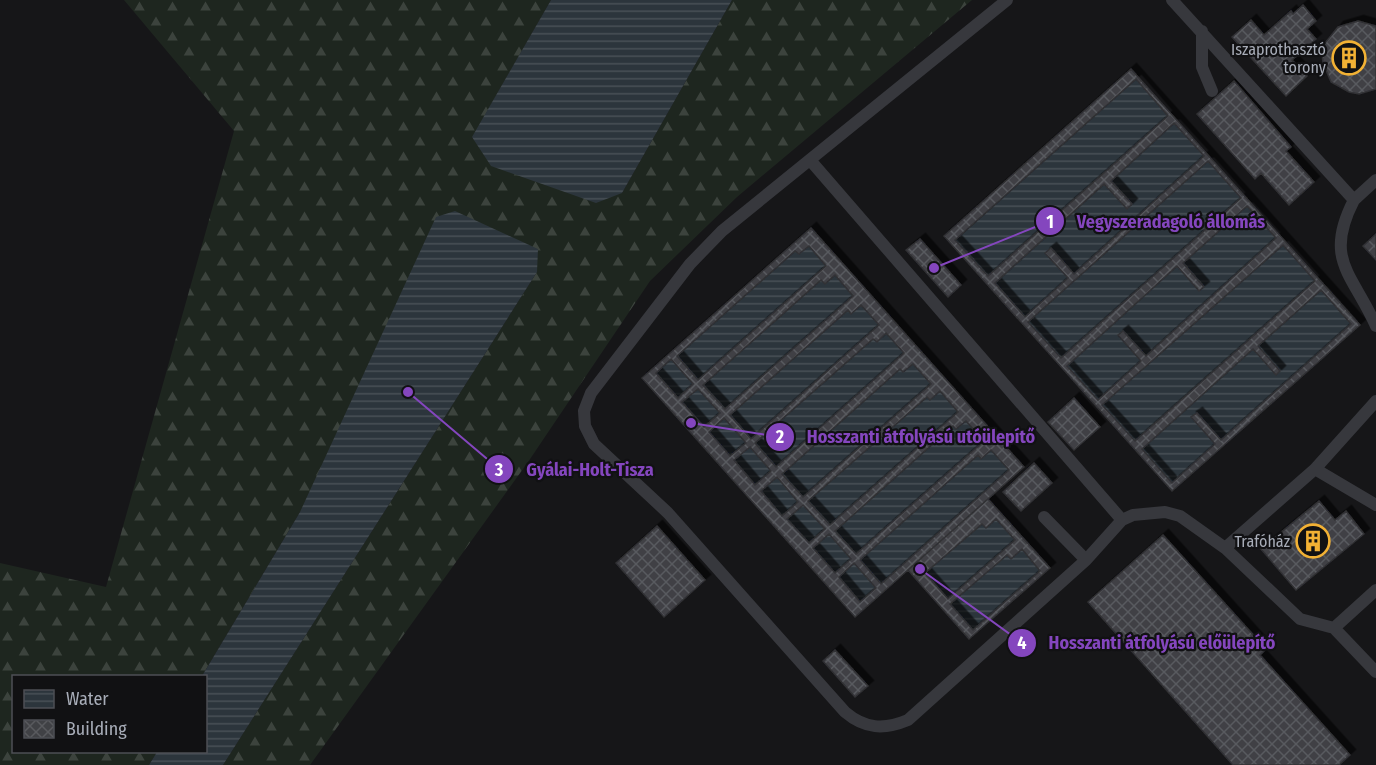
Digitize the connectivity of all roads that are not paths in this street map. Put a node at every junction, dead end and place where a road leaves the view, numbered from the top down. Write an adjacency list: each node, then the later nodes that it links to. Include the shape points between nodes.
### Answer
1 (1007, 0): 5 (lane)
2 (1172, 0): 3 (lane)
3 (1202, 31): 4 (lane, via 1202,67); 7 (lane)
4 (1212, 91)
5 (810, 160): 13 (lane); 15 (lane, via 722,231 690,264 591,393 584,411 585,426 594,444 669,513 845,712 871,727 891,727 908,720)
6 (1376, 180): 7 (lane)
7 (1354, 200): 8 (lane, via 1344,220 1339,249)
8 (1376, 326)
9 (1376, 401): 10 (lane)
10 (1316, 469): 11 (lane); 14 (lane)
11 (1376, 506)
12 (1044, 517): 15 (lane)
13 (1122, 520): 14 (lane, via 1149,512 1180,516); 15 (lane)
14 (1224, 548): 17 (lane, via 1300,620)
15 (1086, 560)
16 (1376, 590): 17 (lane)
17 (1335, 628): 18 (lane)
18 (1376, 672)

